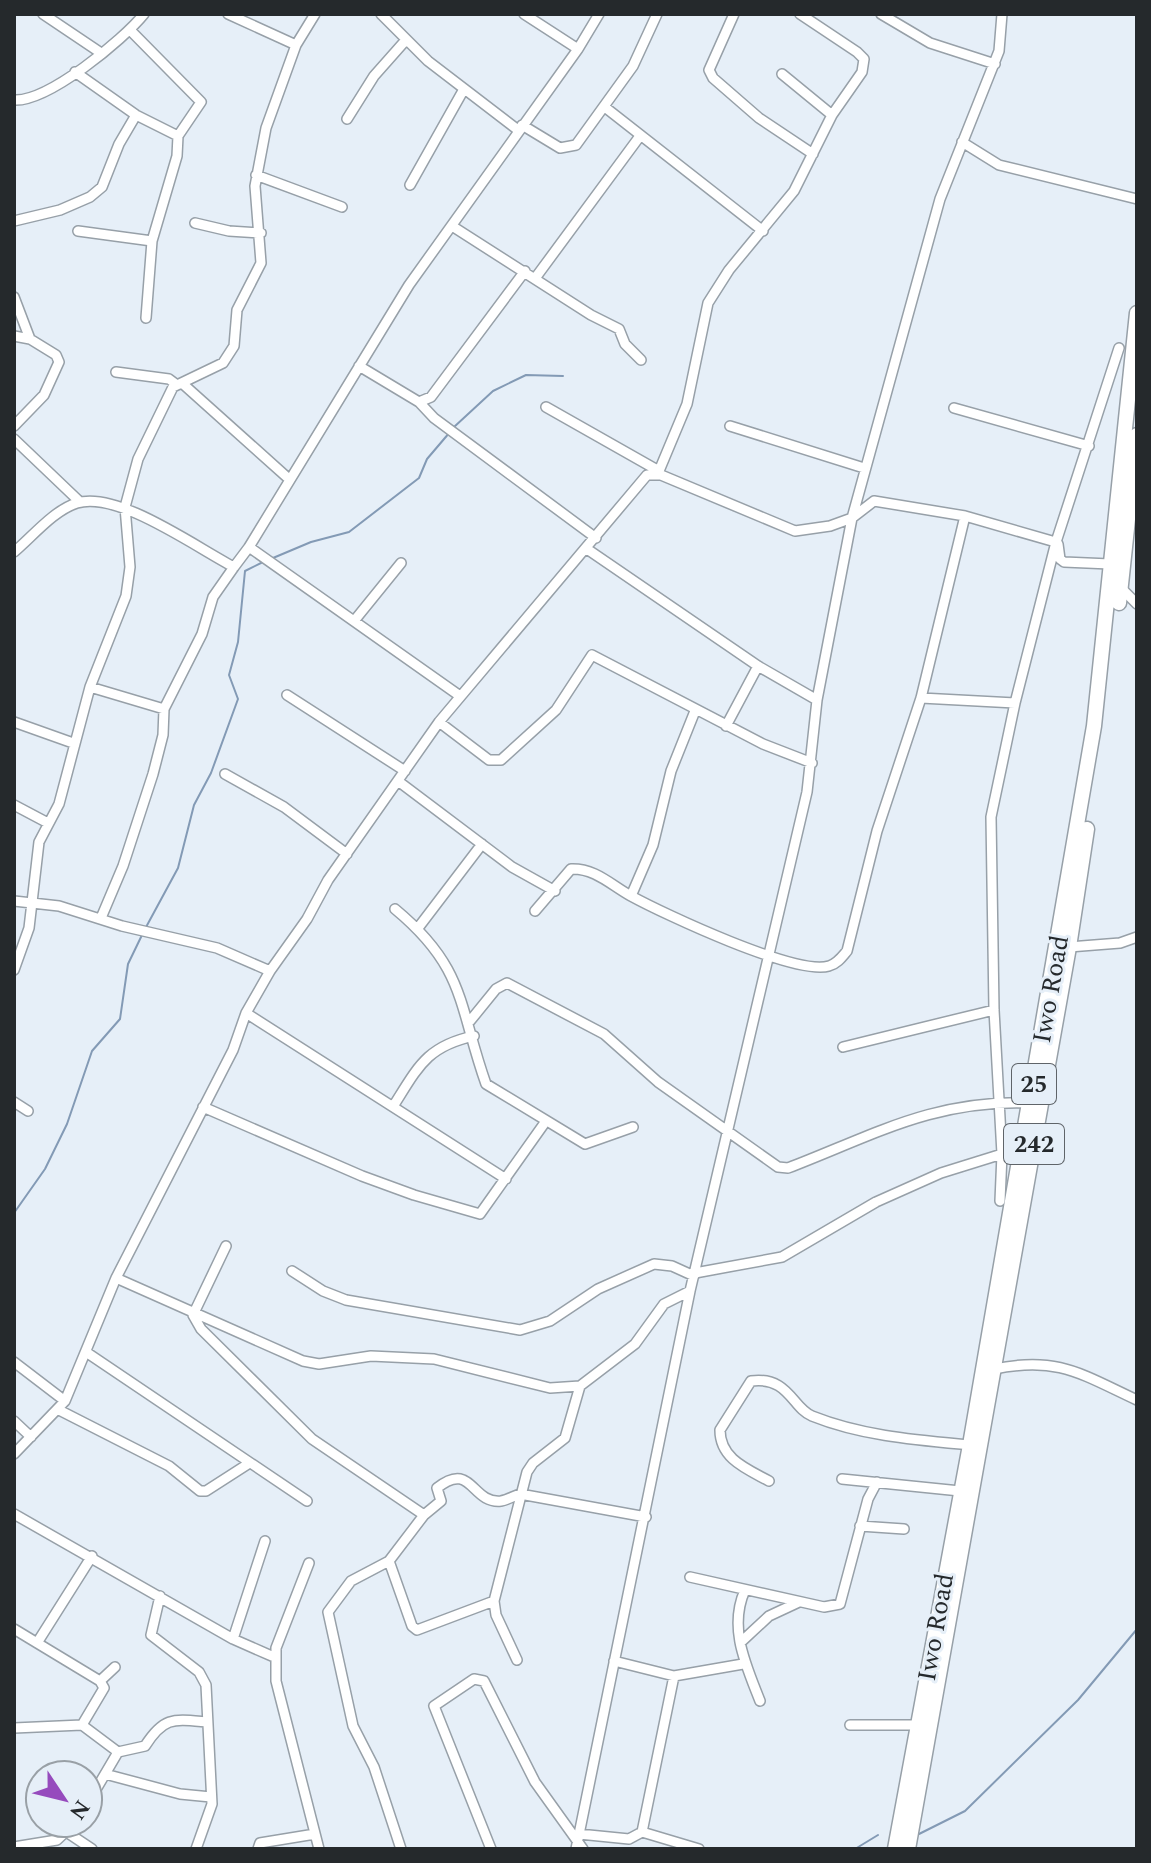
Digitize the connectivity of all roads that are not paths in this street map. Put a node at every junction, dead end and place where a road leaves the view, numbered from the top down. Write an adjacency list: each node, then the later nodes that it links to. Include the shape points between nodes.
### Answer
1 (43, 14): 17 (street)
2 (144, 14): 13 (street)
3 (228, 14): 15 (street)
4 (315, 14): 15 (street)
5 (381, 14): 14 (street)
6 (524, 14): 16 (street)
7 (599, 14): 16 (street)
8 (657, 14): 23 (street)
9 (734, 14): 31 (street, via 709,70 713,78 759,118)
10 (800, 14): 25 (street, via 864,59 862,72)
11 (881, 14): 18 (street, via 930,43)
12 (1002, 14): 18 (street)
13 (131, 31): 17 (street); 28 (street, via 198,96 199,108)
14 (405, 41): 21 (street); 26 (street)
15 (296, 45): 32 (street, via 266,128)
16 (578, 49): 27 (street)
17 (101, 53): 19 (street)
18 (995, 64): 30 (street)
19 (75, 72): 22 (street, via 38,96); 24 (street)
20 (782, 74): 25 (street)
21 (464, 89): 27 (street); 33 (street)
22 (17, 99)
23 (606, 108): 27 (street, via 567,149); 29 (street)
24 (136, 115): 28 (street); 36 (street, via 102,187 60,210)
25 (832, 115): 31 (street)
26 (347, 119)
27 (520, 128): 38 (street)
28 (178, 136): 42 (street)
29 (640, 136): 40 (street); 44 (street)
30 (962, 142): 34 (street, via 999,165); 63 (street, via 940,199)
31 (813, 154): 40 (street, via 794,191)
32 (256, 175): 35 (street); 41 (street)
33 (410, 185)
34 (1137, 199)
35 (342, 207)
36 (14, 221)
37 (195, 223): 41 (street)
38 (452, 226): 43 (street); 52 (street)
39 (78, 231): 42 (street)
40 (763, 231): 64 (street, via 708,303 687,404)
41 (261, 233): 54 (street, via 261,263 237,310 231,355)
42 (152, 241): 47 (street)
43 (525, 271): 44 (street); 55 (street, via 431,397)
44 (536, 277): 51 (street, via 619,329)
45 (14, 297): 49 (street)
46 (1137, 313): 76 (main road, Iwo Road / 25)
47 (146, 318)
48 (14, 336): 49 (street)
49 (30, 339): 58 (street, via 59,362 44,395)
50 (1119, 348): 62 (street)
51 (641, 360)
52 (359, 366): 55 (street); 65 (street)
53 (116, 372): 54 (street)
54 (180, 384): 65 (street); 67 (street, via 146,440)
55 (419, 402): 70 (street)
56 (546, 407): 64 (street)
57 (954, 408): 62 (street)
58 (14, 426)
59 (730, 426): 63 (street)
60 (1137, 435): 78 (main road, Iwo Road / 242)
61 (14, 439): 66 (street)
62 (1089, 446): 71 (street)
63 (864, 468): 69 (street)
64 (657, 472): 69 (street, via 795,531); 70 (street, via 644,477)
65 (289, 479): 72 (street)
66 (80, 502): 67 (street); 74 (street, via 62,509)
67 (125, 507): 77 (street); 82 (street, via 130,567 126,596)
68 (965, 516): 69 (street, via 874,501); 71 (street); 85 (street)
69 (852, 518): 86 (street)
70 (596, 538): 73 (street)
71 (1056, 542): 76 (street, via 1064,562); 87 (street)
72 (249, 547): 77 (street); 80 (street)
73 (587, 549): 81 (street); 84 (street)
74 (14, 552)
75 (401, 563): 80 (street)
76 (1110, 564): 93 (main road, Iwo Road / 25)
77 (234, 567): 88 (street, via 213,597 202,634)
78 (1121, 588): 79 (street); 93 (main road, Iwo Road / 242)
79 (1137, 604)
80 (354, 621): 84 (street)
81 (758, 666): 86 (street); 92 (street)
82 (90, 687): 88 (street); 94 (street)
83 (287, 695): 96 (street)
84 (460, 696): 91 (street)
85 (921, 698): 87 (street); 113 (street, via 877,831 847,951 826,967)
86 (817, 700): 95 (street)
87 (1015, 703): 116 (street, via 989,842)
88 (164, 709): 109 (street, via 153,774)
89 (695, 711): 91 (street, via 592,655 556,710 501,760 489,760); 92 (street); 104 (street, via 671,771 653,845)
90 (14, 722): 94 (street)
91 (439, 722): 96 (street)
92 (726, 726): 95 (street)
93 (1099, 726): 112 (main road, Iwo Road / 242); 123 (main road, Iwo Road / 25)
94 (73, 743): 100 (street, via 64,789)
95 (812, 763): 113 (street)
96 (405, 771): 98 (street)
97 (225, 774): 102 (street, via 284,807)
98 (398, 781): 101 (street); 102 (street)
99 (14, 805): 100 (street)
100 (48, 823): 106 (street, via 37,853)
101 (482, 844): 103 (street); 110 (street)
102 (347, 854): 115 (street)
103 (555, 891): 104 (street, via 571,869 580,869); 108 (street)
104 (631, 896): 113 (street)
105 (14, 901): 106 (street)
106 (33, 905): 109 (street); 114 (street)
107 (395, 909): 110 (street)
108 (535, 911)
109 (101, 918): 115 (street, via 234,953)
110 (418, 928): 118 (street, via 449,968)
111 (1137, 937): 112 (street)
112 (1069, 947): 141 (main road, Iwo Road / 242)
113 (767, 957): 129 (street)
114 (14, 970)
115 (270, 971): 117 (street)
116 (994, 1010): 120 (street); 122 (street)
117 (246, 1013): 124 (street); 125 (street)
118 (470, 1021): 119 (street); 129 (street, via 507,983 604,1034 658,1082)
119 (474, 1036): 124 (street, via 447,1042 429,1054); 127 (street, via 486,1084)
120 (843, 1047)
121 (14, 1102): 126 (street)
122 (1000, 1102): 123 (street); 129 (street, via 928,1114 788,1168 778,1167); 130 (street)
123 (1030, 1103): 147 (main road, Iwo Road / 25)
124 (394, 1105): 131 (street)
125 (203, 1107): 131 (street, via 362,1176 475,1213 486,1209); 136 (street)
126 (28, 1111)
127 (546, 1121): 128 (street, via 585,1144); 131 (street)
128 (633, 1127)
129 (728, 1131): 135 (street)
130 (1002, 1154): 132 (street); 135 (street, via 876,1202 782,1257)
131 (506, 1179)
132 (1000, 1201)
133 (226, 1246): 138 (street)
134 (292, 1271): 135 (street, via 346,1300 520,1330 550,1321 598,1289 654,1264)
135 (695, 1275): 137 (street)
136 (116, 1278): 138 (street); 139 (street)
137 (690, 1291): 142 (street, via 664,1304 627,1351); 158 (street)
138 (193, 1315): 142 (street, via 319,1364 371,1356 434,1359 550,1388); 157 (street, via 226,1356 312,1439)
139 (86, 1352): 144 (street); 149 (street)
140 (14, 1362): 144 (street)
141 (994, 1369): 143 (street, via 1026,1362 1058,1365); 162 (main road, Iwo Road / 242)
142 (580, 1386): 154 (street, via 571,1429 533,1463)
143 (1137, 1400)
144 (62, 1406): 146 (street); 149 (street, via 169,1466 200,1491)
145 (14, 1421): 146 (street)
146 (31, 1437): 148 (street)
147 (970, 1445): 151 (street, via 840,1426 805,1413 788,1391 751,1381 720,1430 720,1439 733,1461); 153 (main road, Iwo Road / 25)
148 (14, 1454)
149 (248, 1464): 155 (street)
150 (842, 1479): 152 (street)
151 (769, 1481)
152 (877, 1482): 153 (street); 159 (street)
153 (960, 1491): 162 (main road, Iwo Road / 25)
154 (520, 1494): 157 (street, via 492,1500 454,1478 437,1488 441,1501); 158 (street); 169 (street)
155 (307, 1501)
156 (14, 1514): 163 (street)
157 (424, 1515): 164 (street)
158 (646, 1517): 177 (street)
159 (860, 1526): 160 (street); 170 (street, via 840,1604)
160 (904, 1529)
161 (265, 1541): 172 (street)
162 (955, 1554): 186 (main road, Iwo Road / 25); 203 (main road, Iwo Road / 242)
163 (92, 1556): 168 (street); 174 (street)
164 (389, 1561): 169 (street, via 417,1630); 199 (street, via 351,1581 328,1612 353,1726 374,1767)
165 (309, 1563): 175 (street)
166 (690, 1577): 167 (street)
167 (745, 1590): 170 (street); 173 (street, via 737,1617)
168 (160, 1596): 172 (street); 183 (street, via 151,1635 204,1678)
169 (494, 1601): 176 (street)
170 (799, 1602): 173 (street, via 769,1616)
171 (14, 1629): 174 (street)
172 (233, 1639): 175 (street)
173 (741, 1642): 178 (street)
174 (37, 1643): 181 (street)
175 (274, 1657): 192 (street)
176 (517, 1660)
177 (614, 1661): 180 (street); 194 (street)
178 (743, 1664): 180 (street); 182 (street)
179 (115, 1667): 181 (street)
180 (674, 1676): 191 (street)
181 (100, 1681): 184 (street, via 104,1688)
182 (760, 1701)
183 (207, 1722): 188 (street, via 168,1722 156,1728 145,1746); 190 (street)
184 (82, 1725): 187 (street); 188 (street)
185 (850, 1725): 186 (street)
186 (917, 1725): 202 (main road, Iwo Road / 25)
187 (14, 1728)
188 (118, 1752): 189 (street)
189 (105, 1774): 190 (street)
190 (211, 1797): 196 (street)
191 (642, 1832): 194 (street, via 629,1839); 201 (street)
192 (315, 1834): 197 (street, via 260,1843); 198 (street)
193 (59, 1839): 195 (street)
194 (579, 1843): 200 (street, via 535,1782 484,1681 474,1679 434,1706)
195 (14, 1847)
196 (196, 1849)
197 (258, 1849)
198 (319, 1849)
199 (401, 1849)
200 (491, 1849)
201 (699, 1849)
202 (895, 1849)
203 (908, 1849)

